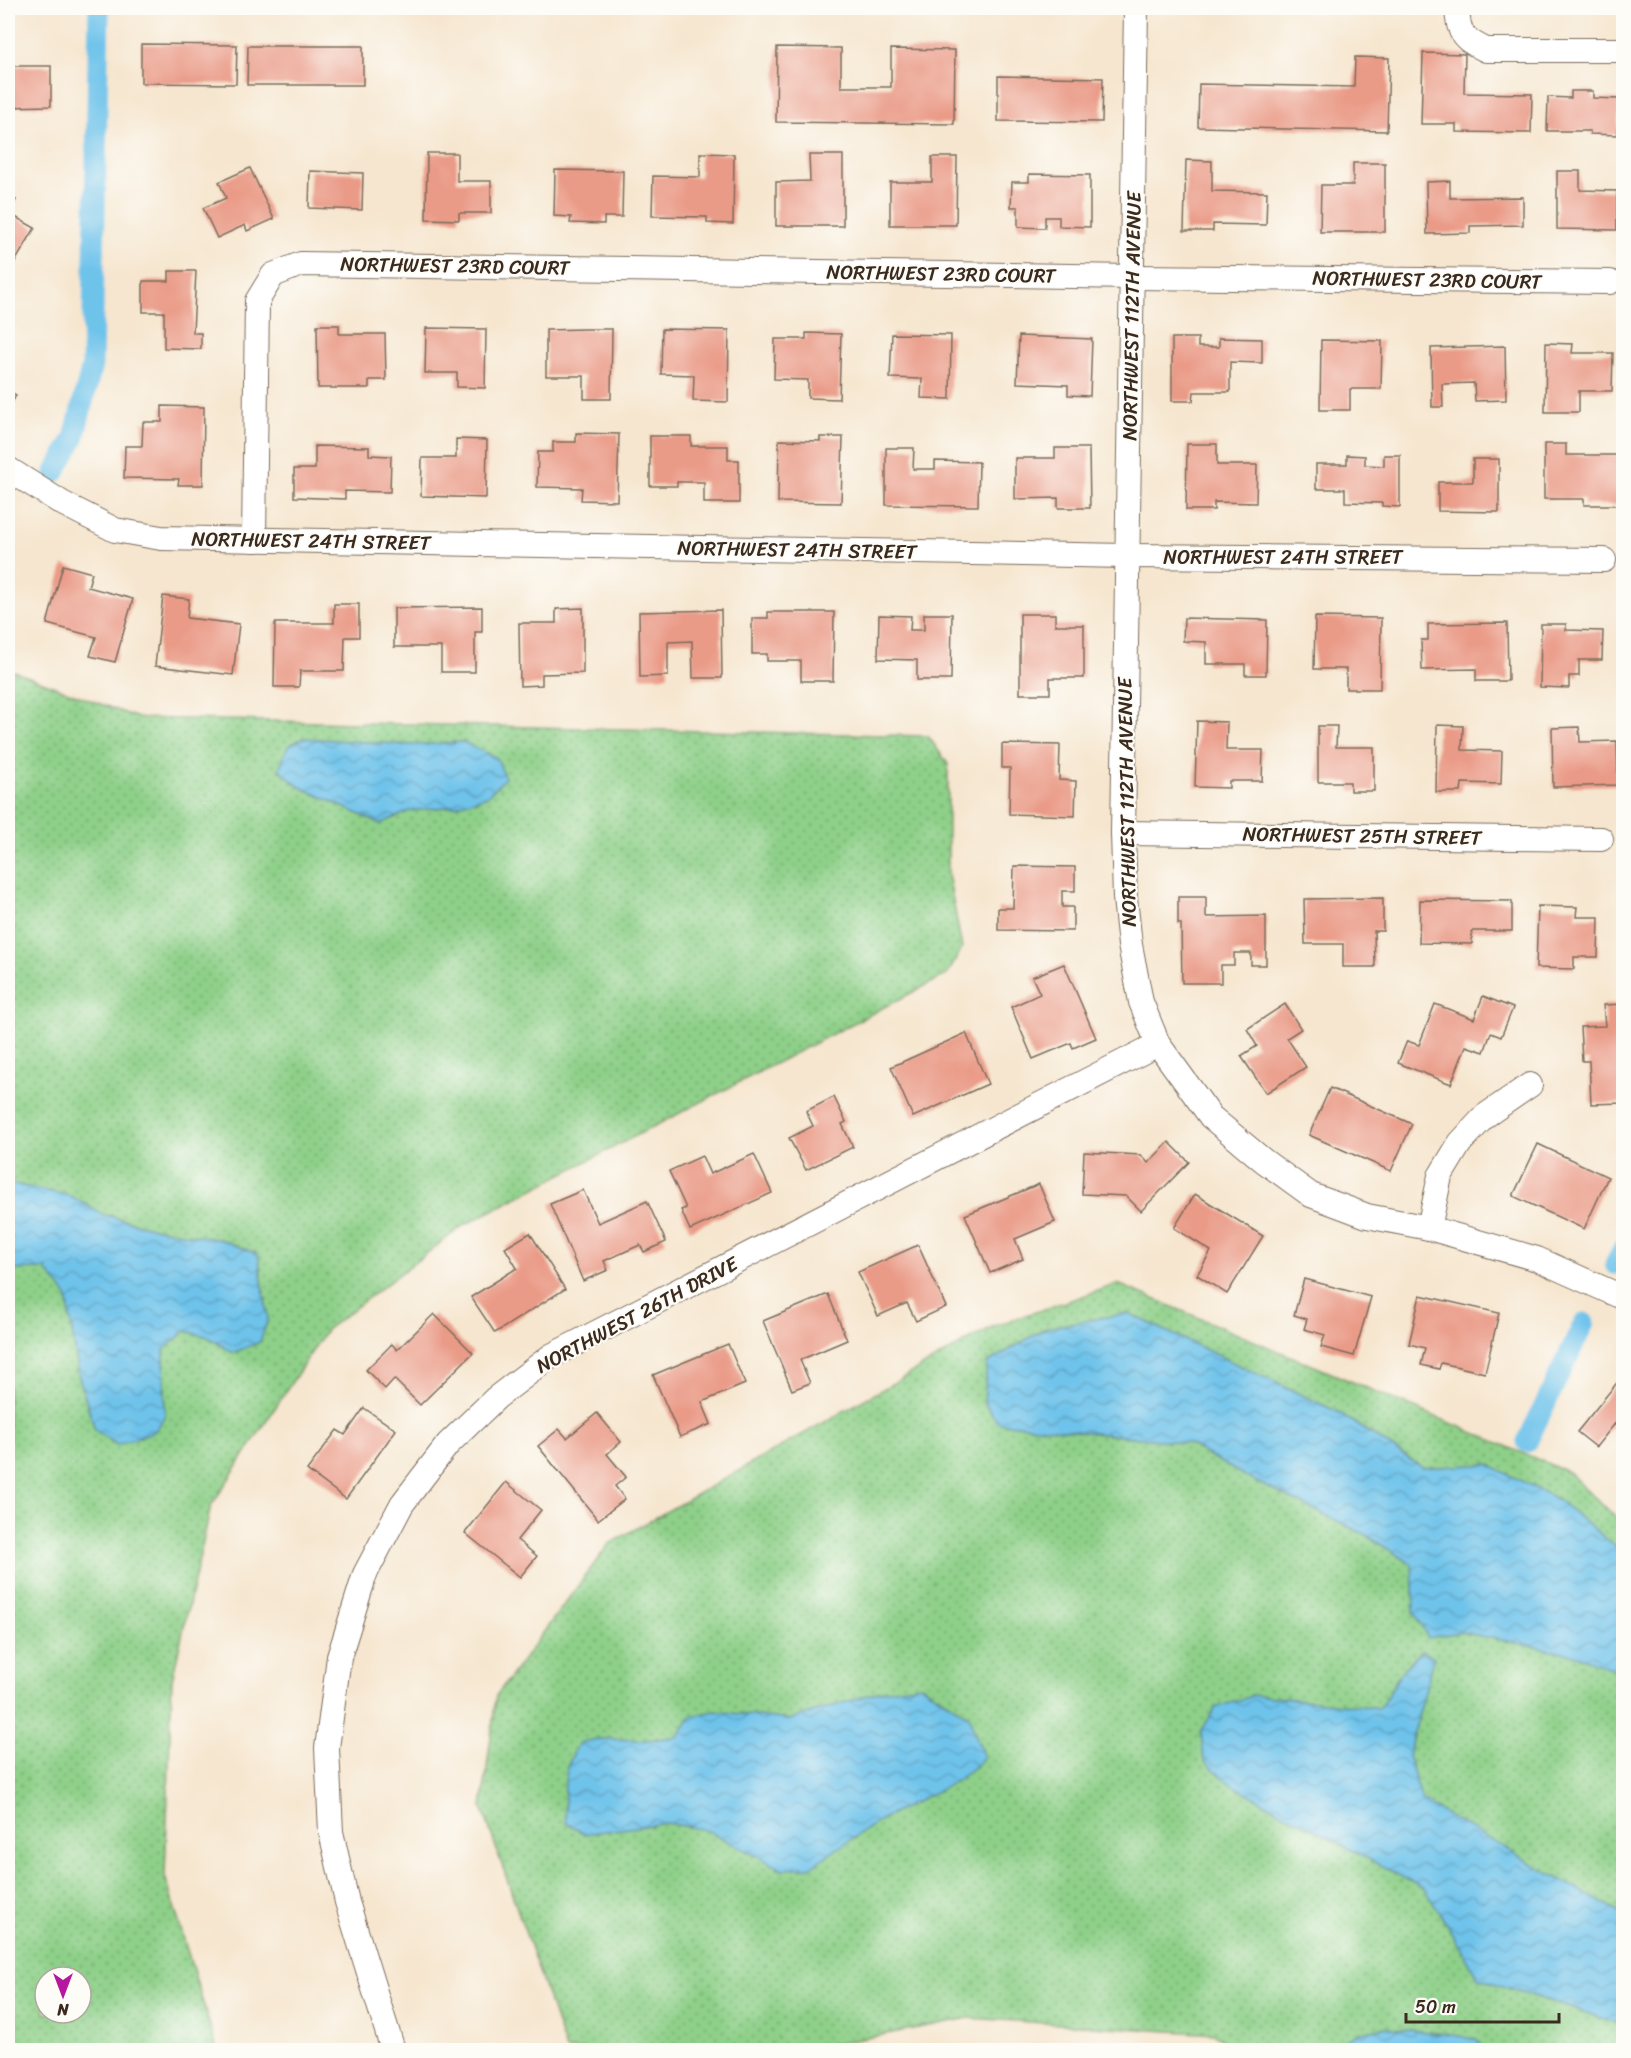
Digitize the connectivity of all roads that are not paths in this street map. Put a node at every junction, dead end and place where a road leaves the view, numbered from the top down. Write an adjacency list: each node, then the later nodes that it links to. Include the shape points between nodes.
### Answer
1 (1136, 8): 4 (street, NORTHWEST 112TH AVENUE)
2 (1457, 8): 3 (street, via 1458,23 1467,41 1486,50)
3 (1623, 50)
4 (1133, 277): 5 (street, NORTHWEST 23RD COURT); 7 (street, NORTHWEST 23RD COURT, via 301,264 273,275 257,301); 8 (street, NORTHWEST 112TH AVENUE)
5 (1610, 282)
6 (8, 469): 7 (street, NORTHWEST 24TH STREET, via 115,530 160,538)
7 (254, 540): 8 (street, NORTHWEST 24TH STREET)
8 (1127, 556): 9 (street, NORTHWEST 24TH STREET); 10 (street, NORTHWEST 112TH AVENUE)
9 (1604, 560)
10 (1124, 833): 11 (street, NORTHWEST 25TH STREET); 12 (street, NORTHWEST 112TH AVENUE, via 1130,945 1141,1002)
11 (1601, 839)
12 (1158, 1044): 14 (street, NORTHWEST 112TH AVENUE, via 1212,1117 1311,1195 1367,1216); 16 (street, NORTHWEST 26TH DRIVE, via 551,1356 496,1398 448,1444 402,1504 365,1574 339,1657 327,1748 331,1832 347,1902)
13 (1530, 1085): 14 (street, via 1485,1116 1460,1143 1440,1176)
14 (1429, 1228): 15 (street, NORTHWEST 112TH AVENUE, via 1537,1258)
15 (1623, 1298)
16 (393, 2050)

